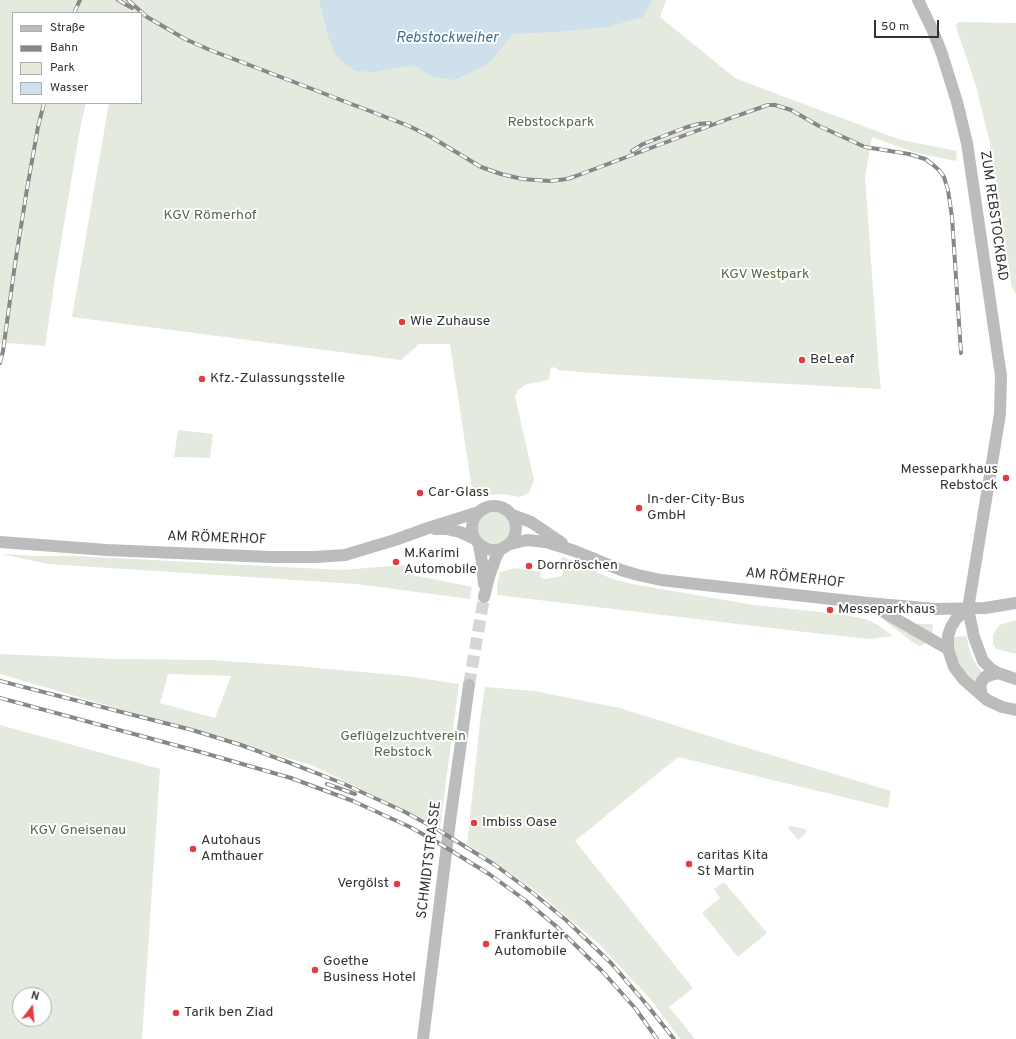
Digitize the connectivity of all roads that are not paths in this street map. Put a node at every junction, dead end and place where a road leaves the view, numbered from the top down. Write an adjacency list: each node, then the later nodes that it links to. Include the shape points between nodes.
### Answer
1 (918, 0): 11 (main road, ZUM REBSTOCKBAD, via 933,31 949,76 967,143 1001,376 1000,414)
2 (478, 512): 3 (main road, via 494,506 502,507); 4 (main road, AM RÖMERHOF); 6 (main road, via 474,517 471,531)
3 (512, 515): 7 (main road, via 516,531 514,538); 8 (main road, AM RÖMERHOF, via 531,522)
4 (428, 528): 5 (main road, AM RÖMERHOF, via 345,555 315,557 115,550); 6 (main road, AM RÖMERHOF, via 460,532)
5 (0, 542)
6 (476, 542): 7 (main road, via 493,551); 7 (main road, via 484,574 484,596 494,563)
7 (505, 547): 8 (main road, AM RÖMERHOF, via 535,540)
8 (575, 552): 9 (main road, AM RÖMERHOF, via 621,570 661,580)
9 (868, 603): 11 (main road, AM RÖMERHOF); 12 (main road)
10 (1016, 603): 11 (main road, AM RÖMERHOF)
11 (968, 609): 12 (main road, via 951,627); 13 (main road, via 983,661)
12 (948, 649): 16 (main road, via 959,674)
13 (998, 673): 14 (main road); 16 (main road, via 982,681)
14 (1016, 679)
15 (469, 685): 18 (main road, SCHMIDTSTRASSE)
16 (982, 696): 17 (main road, via 994,704)
17 (1016, 710)
18 (423, 1039)

